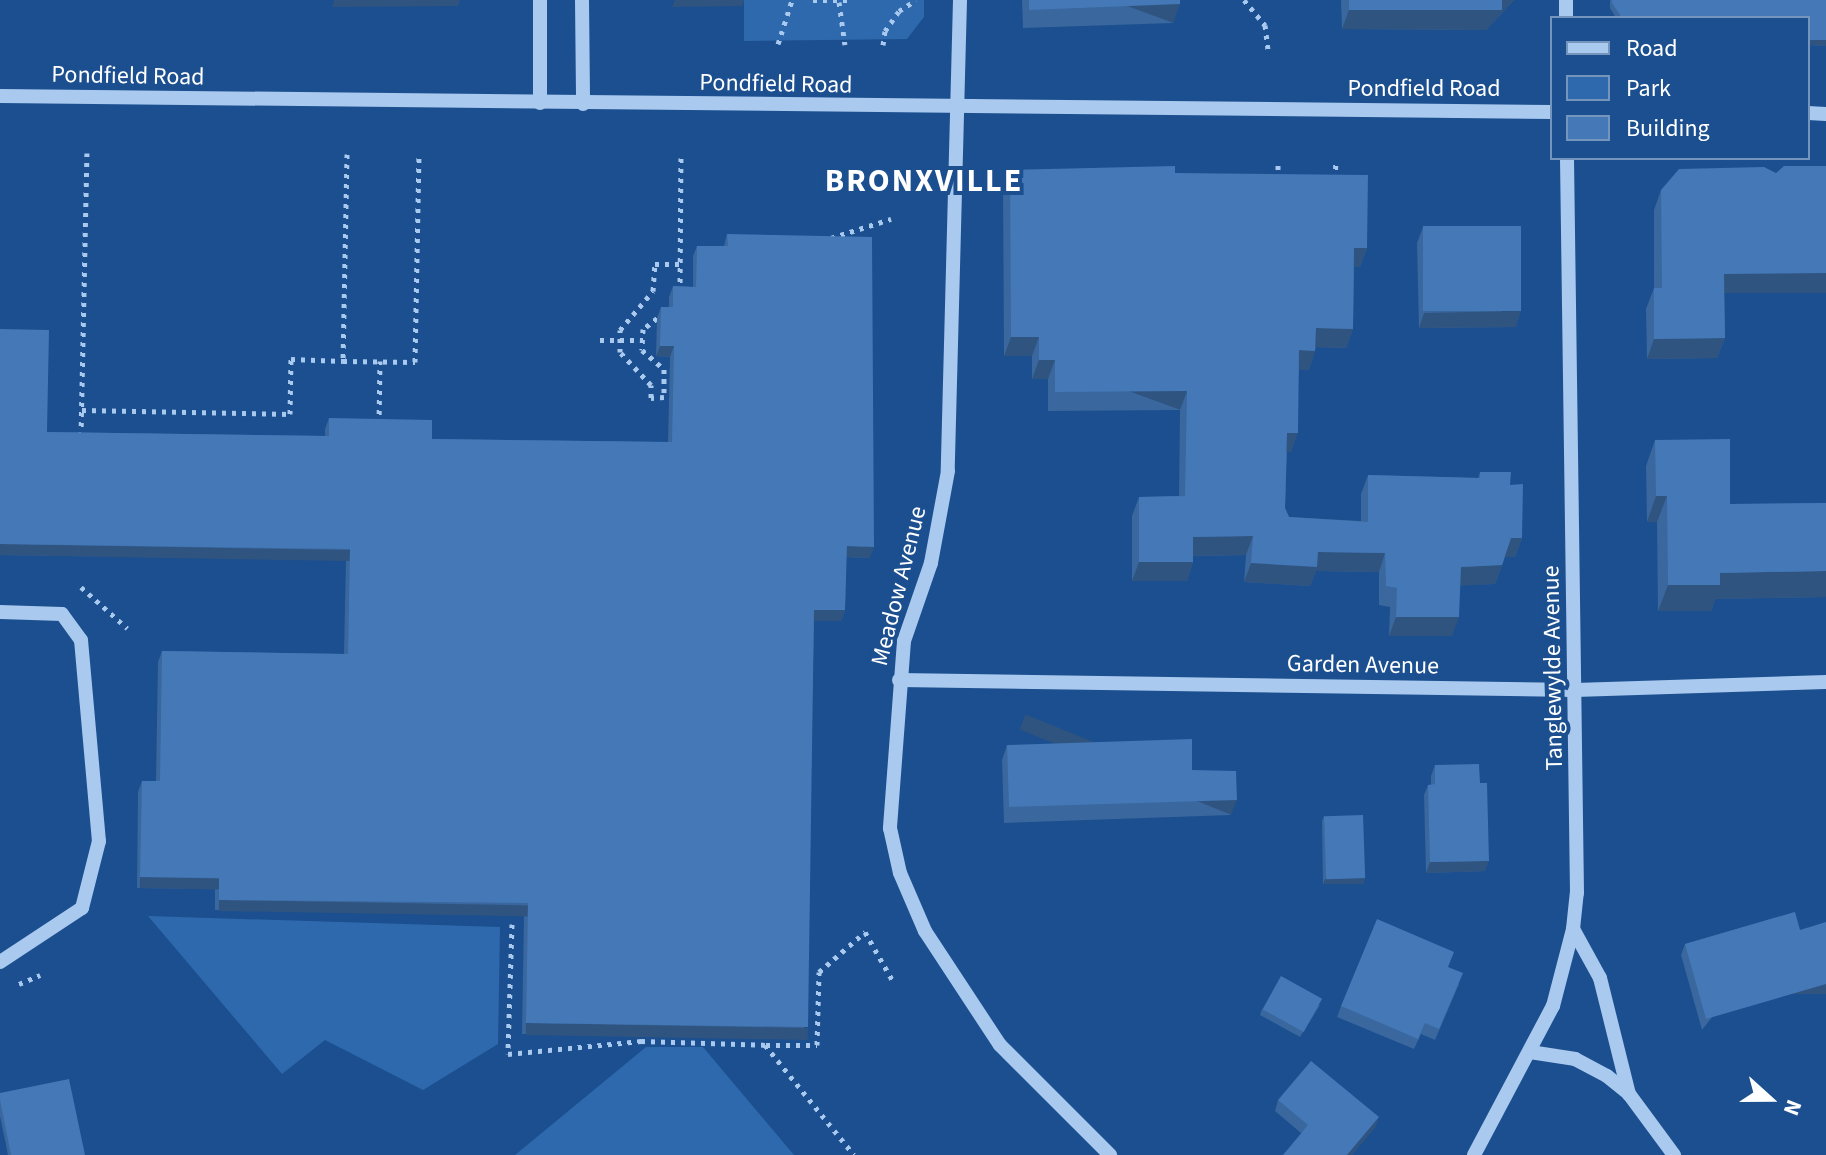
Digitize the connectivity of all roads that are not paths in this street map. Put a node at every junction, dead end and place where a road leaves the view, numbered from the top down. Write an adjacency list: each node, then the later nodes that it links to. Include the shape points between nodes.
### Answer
1 (540, 0): 5 (street)
2 (582, 0): 6 (street)
3 (960, 0): 7 (street, Meadow Avenue)
4 (0, 96): 5 (street, Pondfield Road)
5 (540, 103): 6 (street, Pondfield Road)
6 (583, 104): 7 (street, Pondfield Road)
7 (959, 108): 8 (street, Pondfield Road); 11 (street, Meadow Avenue, via 948,471 931,563 904,641)
8 (1550, 112)
9 (1567, 160): 13 (street, Tanglewylde Avenue)
10 (0, 612): 15 (street, via 62,614 81,640 99,841 82,908)
11 (899, 680): 13 (street, Garden Avenue); 18 (street, Meadow Avenue, via 890,828 900,873 925,931 1000,1045)
12 (1826, 682): 13 (street, Garden Avenue)
13 (1575, 690): 14 (street, Tanglewylde Avenue)
14 (1573, 929): 16 (street, Tanglewylde Avenue, via 1553,1006); 17 (street, via 1600,978)
15 (0, 962)
16 (1530, 1052): 17 (street, via 1588,1064); 19 (street, Tanglewylde Avenue)
17 (1629, 1094): 20 (street)
18 (1110, 1155)
19 (1474, 1155)
20 (1674, 1155)

